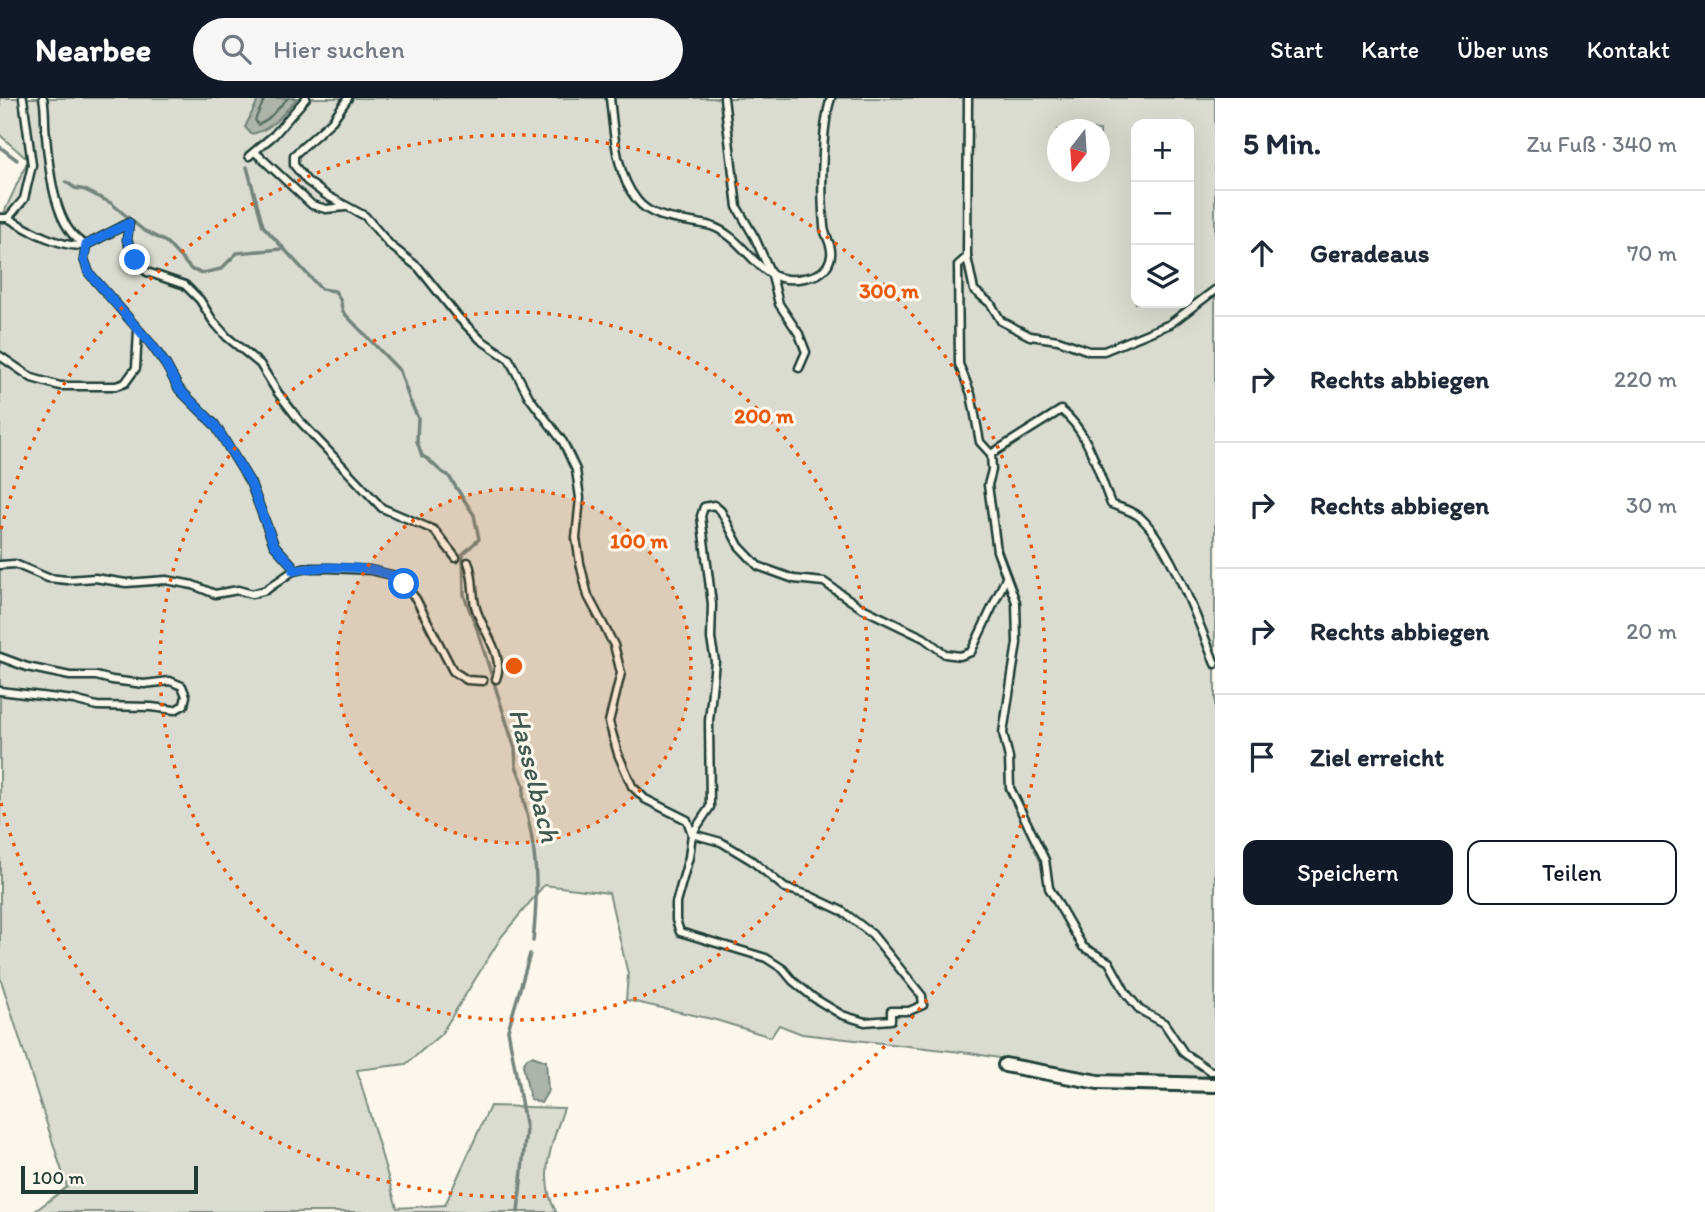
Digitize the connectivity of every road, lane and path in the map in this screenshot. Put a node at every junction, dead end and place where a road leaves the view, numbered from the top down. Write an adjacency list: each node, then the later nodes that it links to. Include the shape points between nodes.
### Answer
1 (23, 98): 10 (lane, via 32,165 24,199)
2 (43, 98): 11 (lane, via 57,210)
3 (306, 98): 9 (lane, via 252,154 312,205)
4 (348, 98): 9 (lane, via 332,121 292,160 307,181)
5 (610, 98): 13 (lane, via 623,177 638,202 666,219 713,226 739,243)
6 (724, 98): 13 (lane, via 737,207)
7 (831, 98): 13 (lane, via 825,115 823,203 824,229 832,252 822,273 791,281)
8 (968, 98): 12 (lane)
9 (347, 207): 29 (lane, via 365,216 390,245 419,268 481,340 509,359 529,397 563,442 576,470 580,498 576,538 588,596 614,645 621,673 610,723 618,754 632,786 645,799 687,820)
10 (4, 218): 11 (lane, via 31,232 78,247)
11 (86, 245): 15 (lane, via 89,273); 19 (lane, via 129,223 127,240 135,260 148,272 185,285 228,337 260,363 299,420 382,509 434,530)
12 (967, 257): 14 (lane, via 974,290 991,304 1001,321 1030,336 1089,351 1104,351 1158,330); 18 (lane, via 958,265 959,364 971,394 980,442)
13 (772, 276): 17 (lane, via 779,304 806,352)
14 (1215, 290)
15 (138, 328): 16 (lane, via 136,368 125,383 116,386 60,387 32,378); 22 (lane, via 179,389 215,425 251,484 274,545)
16 (0, 356)
17 (799, 368)
18 (991, 454): 23 (lane, via 988,485 997,551); 25 (lane, via 1061,410 1073,420 1111,504 1138,515 1166,554)
19 (456, 558)
20 (468, 562): 26 (lane, via 475,607 499,663)
21 (0, 565): 22 (lane, via 15,564 48,578 67,580 166,580 215,594 266,590)
22 (293, 571): 27 (lane, via 330,568 392,575 416,598 453,671 467,680)
23 (1006, 578): 29 (lane, via 971,652 960,656 945,653 824,582 794,579 758,566 739,546 721,511 714,505 704,507 701,516 715,661 709,721 710,807); 31 (lane, via 1016,602 1017,643 1003,733 1010,788 1045,860 1049,888 1083,947 1109,962 1140,1010 1164,1023 1184,1053)
24 (0, 657): 28 (lane, via 70,676 144,684 170,681 182,687 186,696 184,705 175,710 97,706)
25 (1215, 664)
26 (496, 679)
27 (483, 681)
28 (0, 691)
29 (692, 834): 29 (lane, via 676,903 680,932 766,958 814,998 864,1022 891,1020 891,1011 923,1005 922,996 872,934 842,911 785,888 721,842)
30 (1005, 1065): 32 (street, via 1098,1082)
31 (1215, 1071)
32 (1215, 1086)

